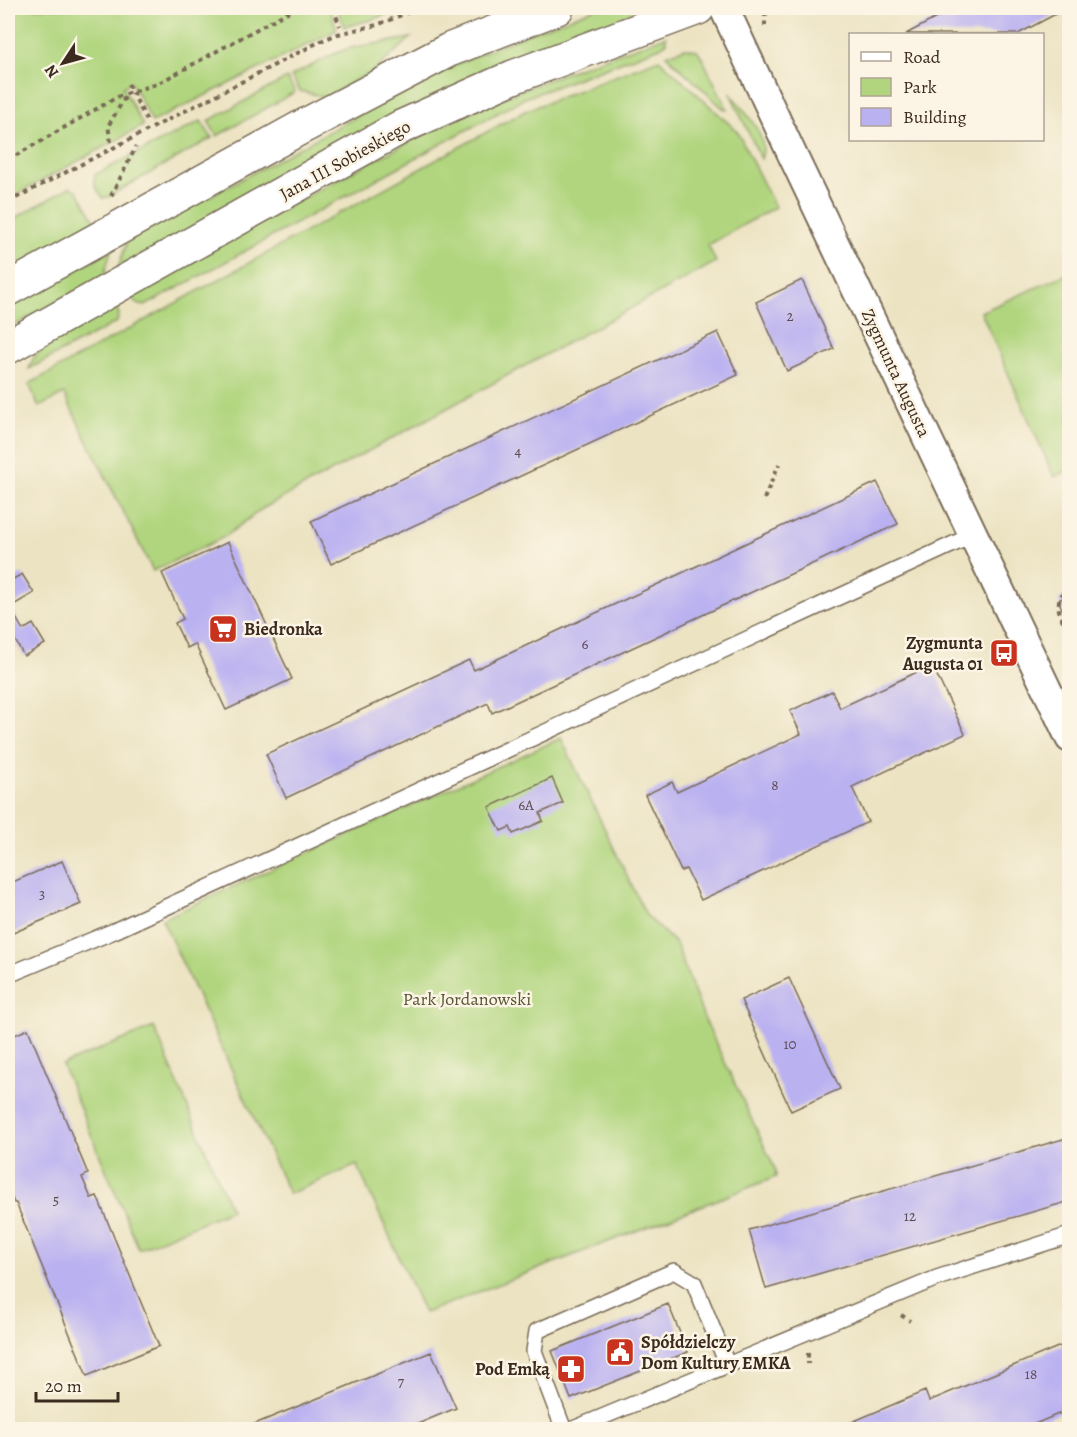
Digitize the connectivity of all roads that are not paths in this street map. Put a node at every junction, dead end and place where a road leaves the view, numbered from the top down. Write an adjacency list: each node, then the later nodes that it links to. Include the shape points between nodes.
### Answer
1 (557, 8): 4 (street, via 439,55)
2 (698, 8): 5 (street, Jana III Sobieskiego, via 513,77 401,127)
3 (724, 8): 6 (street, Zygmunta Augusta)
4 (8, 289)
5 (8, 347)
6 (972, 535): 7 (street, Zygmunta Augusta); 8 (lane, via 114,931)
7 (1070, 738)
8 (8, 975)
9 (1070, 1235): 10 (lane, via 938,1278)
10 (728, 1364): 11 (lane, via 694,1283 674,1271 537,1331 534,1351); 12 (lane)
11 (564, 1430)
12 (571, 1430)

